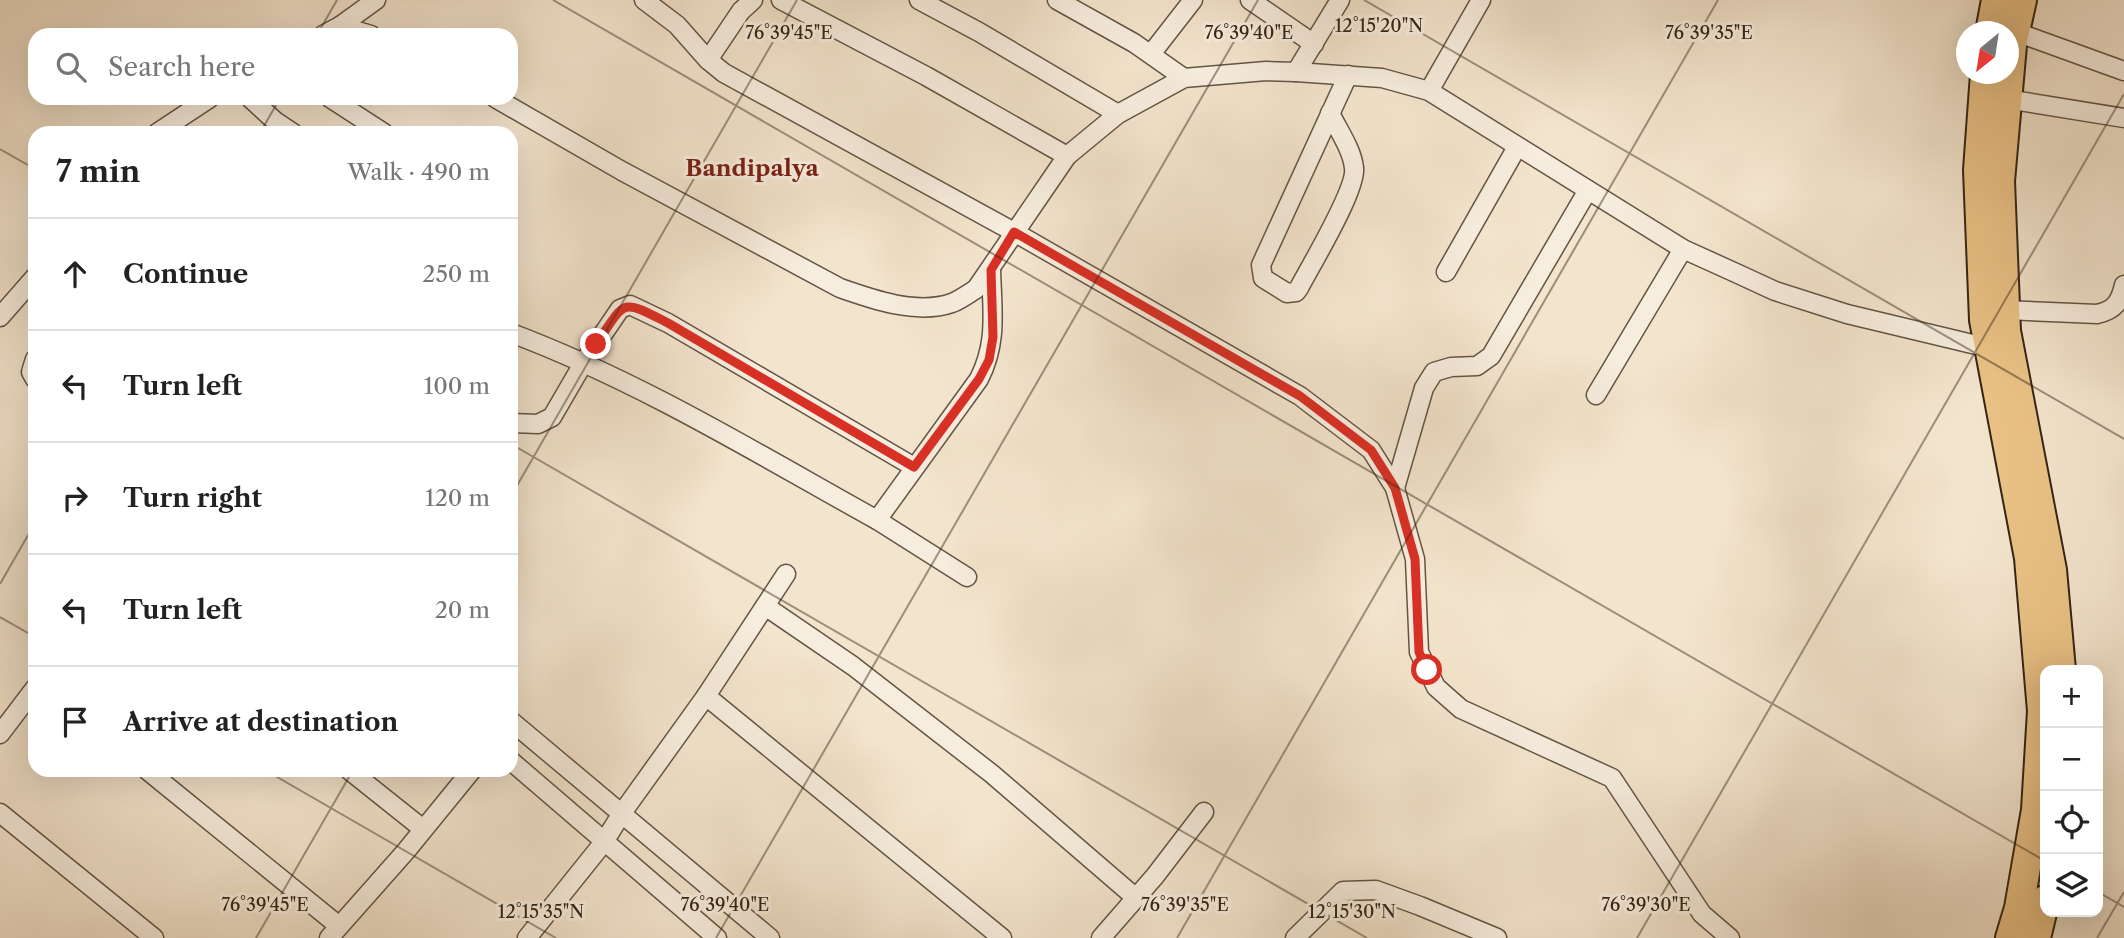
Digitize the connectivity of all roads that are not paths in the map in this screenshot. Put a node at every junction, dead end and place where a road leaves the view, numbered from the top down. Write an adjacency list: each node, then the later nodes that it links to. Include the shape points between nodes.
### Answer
1 (376, 0): 15 (street)
2 (643, 0): 21 (street, via 677,25)
3 (753, 0): 21 (street)
4 (781, 0): 41 (street)
5 (919, 0): 35 (street)
6 (1057, 0): 20 (street)
7 (1193, 0): 20 (street)
8 (1250, 0): 19 (street)
9 (1340, 0): 19 (street)
10 (1480, 0): 28 (street)
11 (1997, 0): 13 (highway)
12 (2022, 0): 14 (highway)
13 (2001, 21)
14 (2010, 21)
15 (340, 26): 16 (street); 17 (street)
16 (336, 28)
17 (347, 28)
18 (2019, 37): 22 (street)
19 (1314, 44): 23 (street)
20 (1151, 54): 25 (street)
21 (708, 60): 43 (street, via 723,73)
22 (2124, 71)
23 (1296, 72): 24 (street); 25 (street)
24 (1348, 75): 28 (street, via 1382,78); 34 (street)
25 (1184, 78): 35 (street)
26 (1984, 84): 52 (highway, via 1978,170 1984,320)
27 (2008, 84): 29 (highway)
28 (1429, 91): 40 (street)
29 (2007, 99): 36 (street); 49 (highway, via 2000,181)
30 (199, 105): 37 (street)
31 (258, 105): 38 (street)
32 (342, 105): 39 (street)
33 (507, 105): 45 (street, via 841,288 874,300 932,307 954,302 976,289)
34 (1330, 113): 34 (street, via 1261,265 1263,278 1287,293 1299,288 1355,173)
35 (1118, 114): 41 (street)
36 (2124, 118)
37 (169, 126)
38 (282, 126)
39 (373, 126)
40 (1517, 147): 42 (street); 46 (street)
41 (1067, 156): 43 (street)
42 (1588, 190): 44 (street); 57 (street, via 1491,356 1476,366 1434,372 1424,388)
43 (1014, 232): 45 (street); 57 (street, via 1300,396 1371,450)
44 (1683, 249): 52 (street, via 1776,291 1847,314); 54 (street)
45 (991, 270): 56 (street, via 989,360)
46 (1446, 272)
47 (28, 285): 50 (street)
48 (2124, 285): 49 (street, via 2116,306 2108,312)
49 (2005, 310): 52 (highway)
50 (0, 317)
51 (518, 336): 53 (street)
52 (1999, 345): 62 (highway, via 2052,570); 88 (highway, via 2029,558 2042,711 2036,810)
53 (584, 362): 55 (street, via 552,417 538,424); 56 (street, via 621,309 630,305); 58 (street)
54 (1596, 395)
55 (518, 423)
56 (914, 467): 58 (street)
57 (1395, 488): 87 (street, via 1415,559 1419,652 1436,687 1461,709 1612,778 1702,914)
58 (877, 520): 60 (street)
59 (786, 574): 61 (street)
60 (967, 578)
61 (765, 606): 63 (street); 76 (street, via 853,667 992,775)
62 (2061, 665)
63 (706, 696): 73 (street); 83 (street)
64 (28, 697): 66 (street)
65 (518, 728): 73 (street)
66 (0, 734)
67 (518, 767): 75 (street)
68 (155, 777): 78 (street)
69 (358, 777): 74 (street)
70 (466, 777): 74 (street)
71 (1204, 812): 76 (street)
72 (0, 813): 79 (street)
73 (622, 813): 75 (street); 82 (street)
74 (423, 829): 78 (street)
75 (604, 842): 80 (street); 81 (street)
76 (1136, 898): 84 (street)
77 (2041, 917): 89 (highway)
78 (334, 932)
79 (154, 938)
80 (527, 938)
81 (717, 938)
82 (770, 938)
83 (1002, 938)
84 (1101, 938)
85 (1296, 938): 86 (street, via 1342,891 1376,890)
86 (1497, 938)
87 (1730, 938)
88 (2010, 938)
89 (2036, 938)

